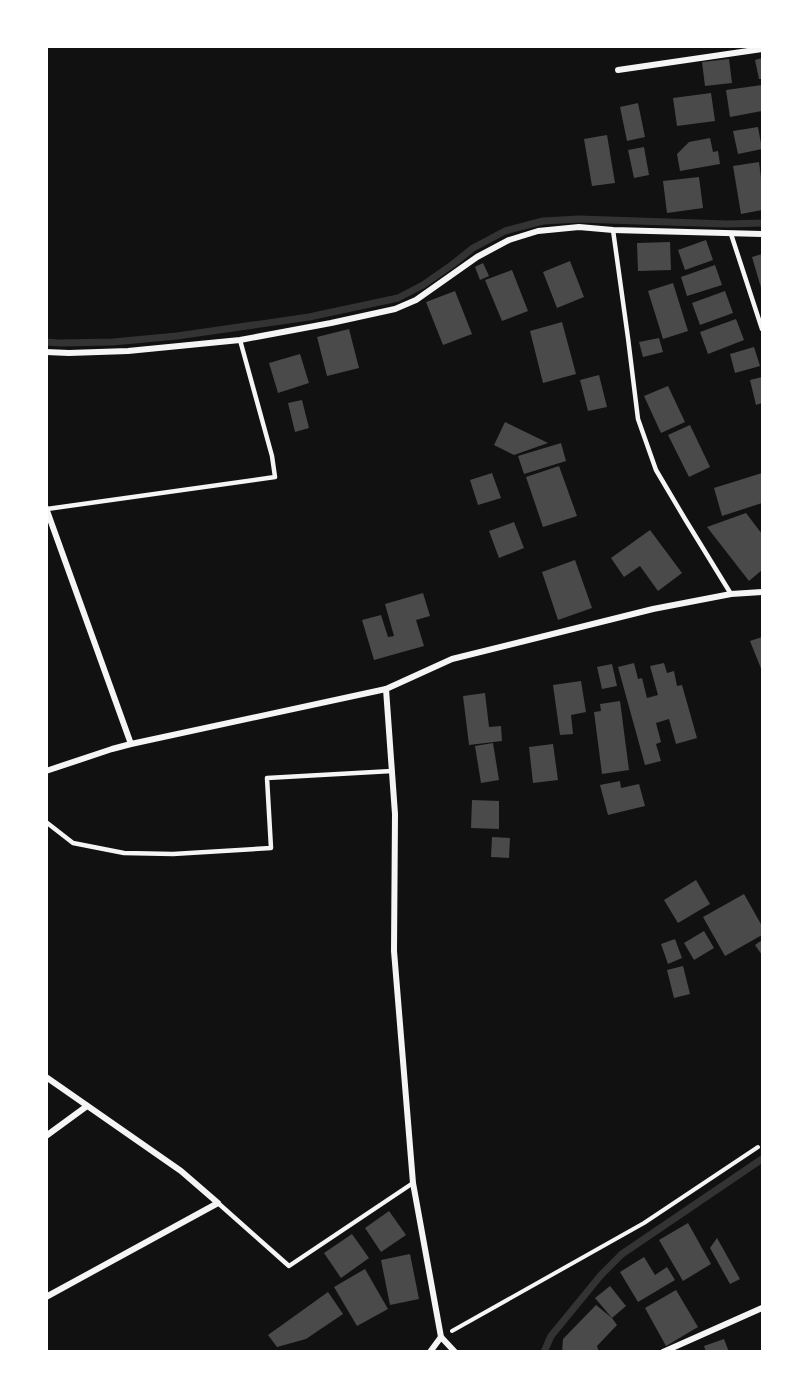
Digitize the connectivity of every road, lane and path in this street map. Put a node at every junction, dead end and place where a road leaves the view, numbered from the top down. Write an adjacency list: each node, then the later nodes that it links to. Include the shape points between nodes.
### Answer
1 (762, 50): 2 (street)
2 (618, 69)
3 (613, 230): 4 (street); 7 (street, via 579,227 538,231 509,240 477,257 416,300 395,309); 11 (lane, via 638,419 656,470)
4 (730, 234): 5 (street); 6 (lane)
5 (762, 234)
6 (762, 329)
7 (240, 340): 8 (street, via 128,351); 9 (lane, via 275,477)
8 (46, 352)
9 (47, 508): 13 (street)
10 (762, 592): 11 (street)
11 (731, 594): 12 (street, via 653,609 452,659)
12 (386, 688): 13 (street); 15 (street)
13 (131, 744): 14 (street)
14 (46, 771)
15 (392, 771): 16 (lane, via 267,778 271,848 173,854 124,852 73,843); 21 (street, via 394,951)
16 (46, 822)
17 (46, 1077): 18 (street)
18 (87, 1106): 19 (street); 22 (street, via 181,1171)
19 (46, 1136)
20 (758, 1147): 25 (path, via 644,1223)
21 (412, 1183): 22 (lane, via 290,1266); 25 (street)
22 (218, 1203): 23 (street)
23 (46, 1297)
24 (762, 1308): 28 (street)
25 (441, 1337): 26 (street); 27 (street)
26 (430, 1352)
27 (455, 1352)
28 (663, 1352)

